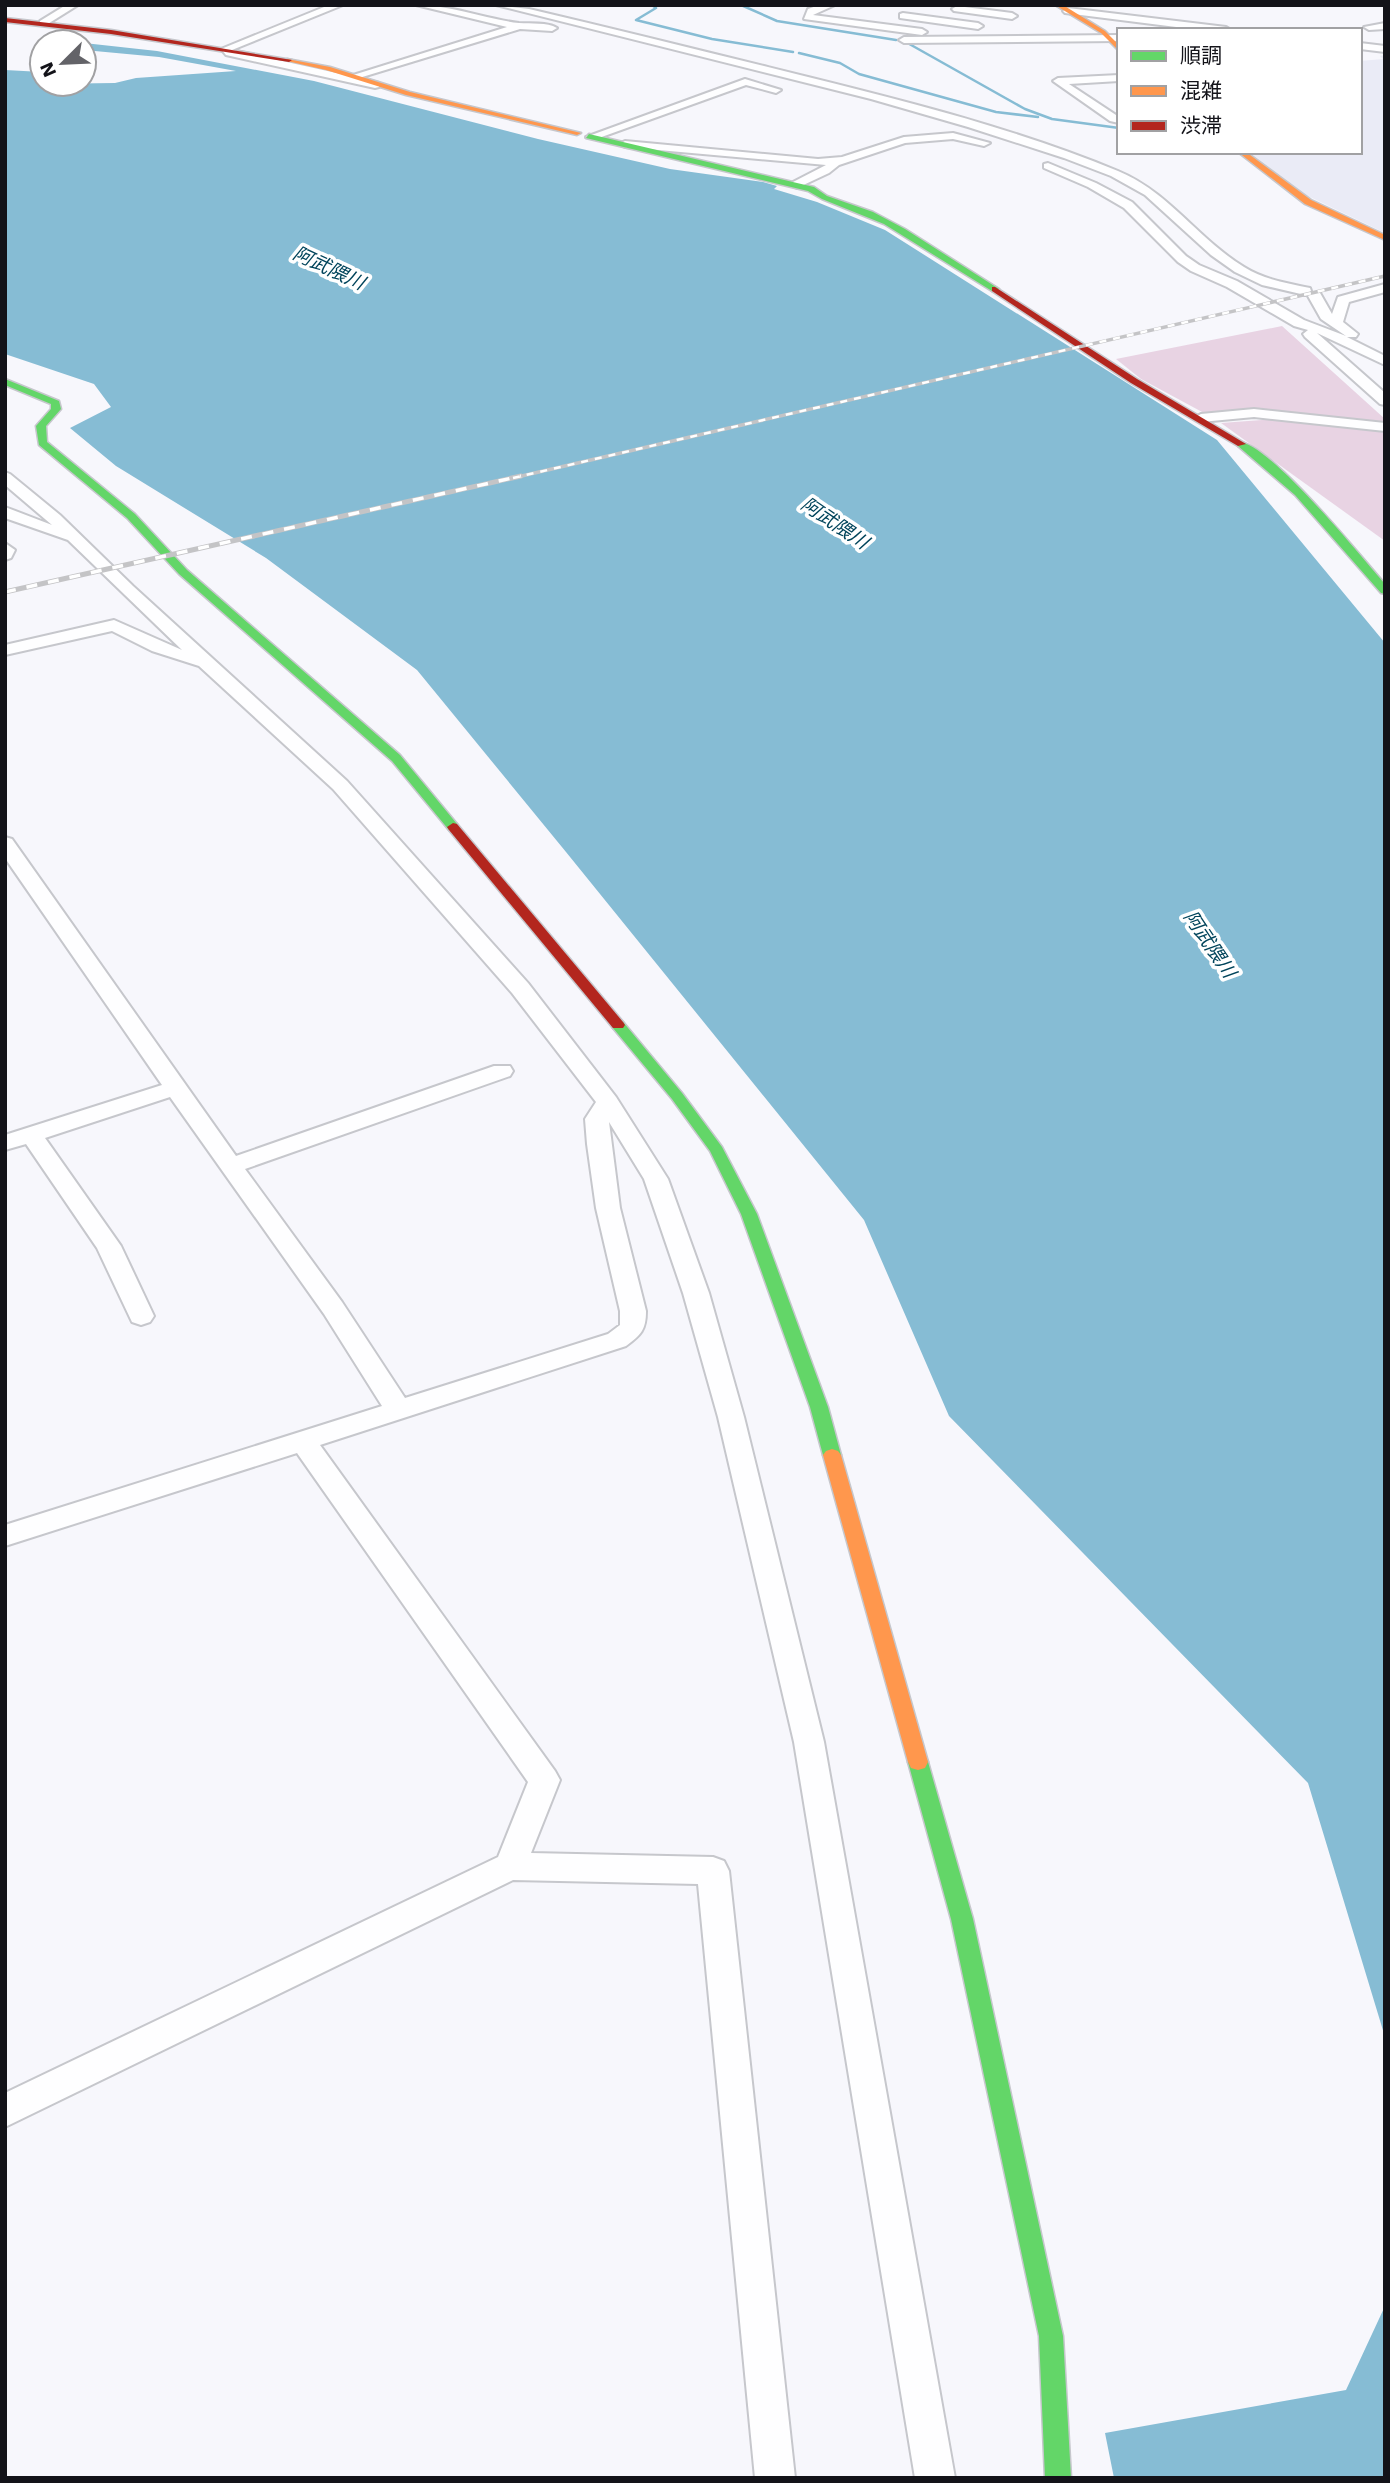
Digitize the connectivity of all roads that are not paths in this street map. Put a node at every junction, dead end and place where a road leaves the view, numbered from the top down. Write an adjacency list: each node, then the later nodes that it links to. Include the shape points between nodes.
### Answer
1 (74, 5): 16 (street)
2 (338, 5): 26 (street)
3 (421, 5): 17 (street)
4 (501, 5): 28 (street)
5 (554, 5): 28 (street)
6 (917, 5): 13 (street)
7 (1023, 5): 14 (street)
8 (1044, 5): 11 (street)
9 (832, 6): 20 (street, via 811,11 807,17)
10 (950, 8): 14 (street)
11 (1062, 8): 22 (street); 24 (street)
12 (888, 14): 13 (street)
13 (900, 16): 20 (street); 23 (street, via 999,29)
14 (1012, 16): 18 (street)
15 (6, 20): 16 (street); 31 (street, via 205,48)
16 (43, 23): 26 (street)
17 (519, 26): 28 (street); 29 (street)
18 (1003, 26)
19 (1385, 26): 21 (street)
20 (880, 27): 23 (street, via 901,35)
21 (1369, 27)
22 (1211, 28)
23 (991, 38): 24 (street)
24 (1116, 42)
25 (1362, 46): 27 (street)
26 (226, 49): 29 (street)
27 (1385, 49)
28 (690, 51): 48 (street, via 951,118 1136,183 1159,197 1224,259 1263,282 1310,294)
29 (355, 76): 31 (street)
30 (1117, 78): 34 (street, via 1058,81)
31 (382, 87): 37 (street)
32 (790, 93): 37 (street, via 745,82)
33 (1117, 106): 34 (street)
34 (1097, 108): 35 (street)
35 (1117, 119)
36 (915, 125): 38 (street)
37 (586, 135): 39 (street)
38 (953, 136): 40 (street); 42 (street, via 904,140)
39 (625, 144): 42 (street, via 818,162); 44 (street)
40 (1001, 149)
41 (1243, 154): 45 (street, via 1308,203)
42 (844, 160): 44 (street)
43 (1040, 163): 47 (street, via 1113,195 1182,259)
44 (797, 184): 52 (street, via 912,236 1134,381)
45 (1385, 238)
46 (1385, 288): 48 (street, via 1343,300)
47 (1299, 323): 49 (street); 51 (street)
48 (1336, 324): 49 (street)
49 (1385, 361)
50 (5, 382): 77 (street, via 56,403 41,426 41,443 131,516 183,572 396,758 717,1150 749,1214 819,1407 962,1919 1051,2336)
51 (1385, 401)
52 (1201, 418): 53 (street, via 1254,412); 59 (street, via 1266,463)
53 (1385, 427)
54 (5, 477): 56 (street)
55 (5, 512): 56 (street)
56 (78, 541): 61 (street)
57 (5, 548): 58 (street)
58 (5, 555)
59 (1385, 591)
60 (5, 650): 61 (street, via 114,625 158,648)
61 (208, 664): 65 (street, via 340,785 520,988)
62 (5, 843): 64 (street)
63 (502, 1071): 68 (street)
64 (175, 1088): 66 (street); 68 (street)
65 (608, 1102): 70 (street, via 597,1119 599,1144 633,1328 593,1349); 76 (street, via 656,1179 696,1293 731,1417 805,1728)
66 (31, 1135): 67 (street); 69 (street, via 109,1246)
67 (5, 1143)
68 (232, 1165): 70 (street)
69 (141, 1316)
70 (399, 1411): 71 (street)
71 (303, 1441): 72 (street); 73 (street, via 544,1780)
72 (5, 1536)
73 (510, 1866): 74 (street); 75 (street, via 713,1871)
74 (5, 2111)
75 (775, 2478)
76 (935, 2478)
77 (1058, 2478)

